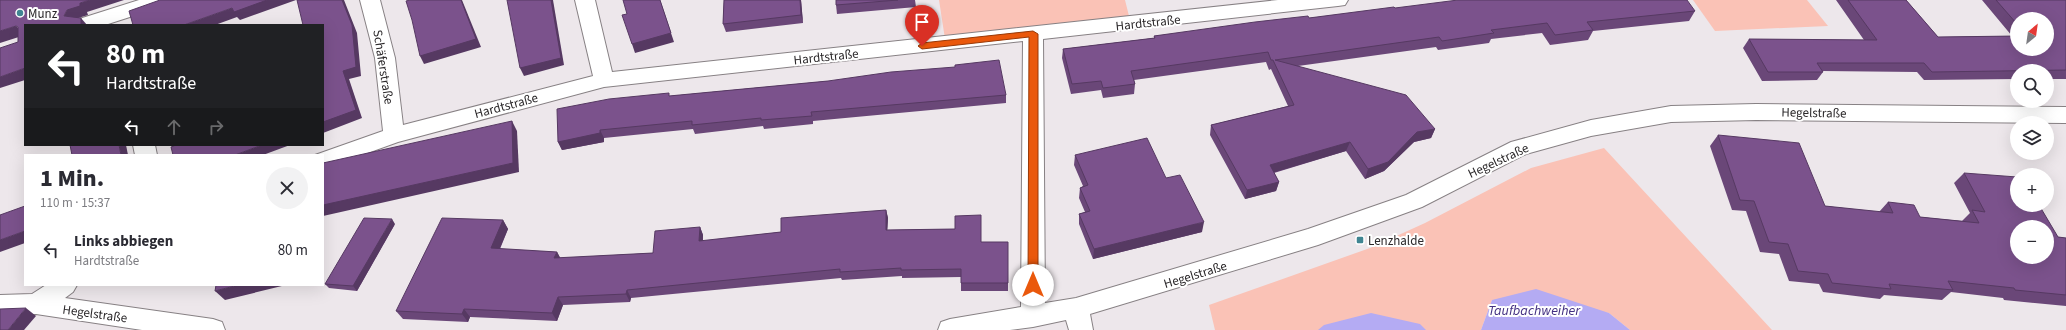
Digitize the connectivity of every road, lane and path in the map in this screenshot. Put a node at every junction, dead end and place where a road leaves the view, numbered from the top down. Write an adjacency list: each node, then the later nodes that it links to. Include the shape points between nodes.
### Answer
1 (160, 0): 5 (street)
2 (370, 0): 10 (street, Schäferstraße, via 385,58)
3 (585, 0): 8 (street)
4 (1338, 0): 7 (street, Hardtstraße)
5 (122, 19): 6 (street)
6 (90, 24)
7 (1033, 34): 8 (street, Hardtstraße); 15 (street)
8 (604, 80): 10 (street, Hardtstraße)
9 (2066, 115): 16 (street, Hegelstraße, via 1756,112 1671,114 1591,128 1520,148 1414,201 1169,282)
10 (394, 135): 11 (street, Hardtstraße)
11 (324, 161)
12 (63, 286): 13 (street)
13 (36, 304): 14 (street, Hegelstraße); 17 (street, Hegelstraße)
14 (0, 306)
15 (1033, 317): 16 (street, Hegelstraße); 18 (street, Hegelstraße)
16 (1078, 319)
17 (213, 330)
18 (950, 330)

